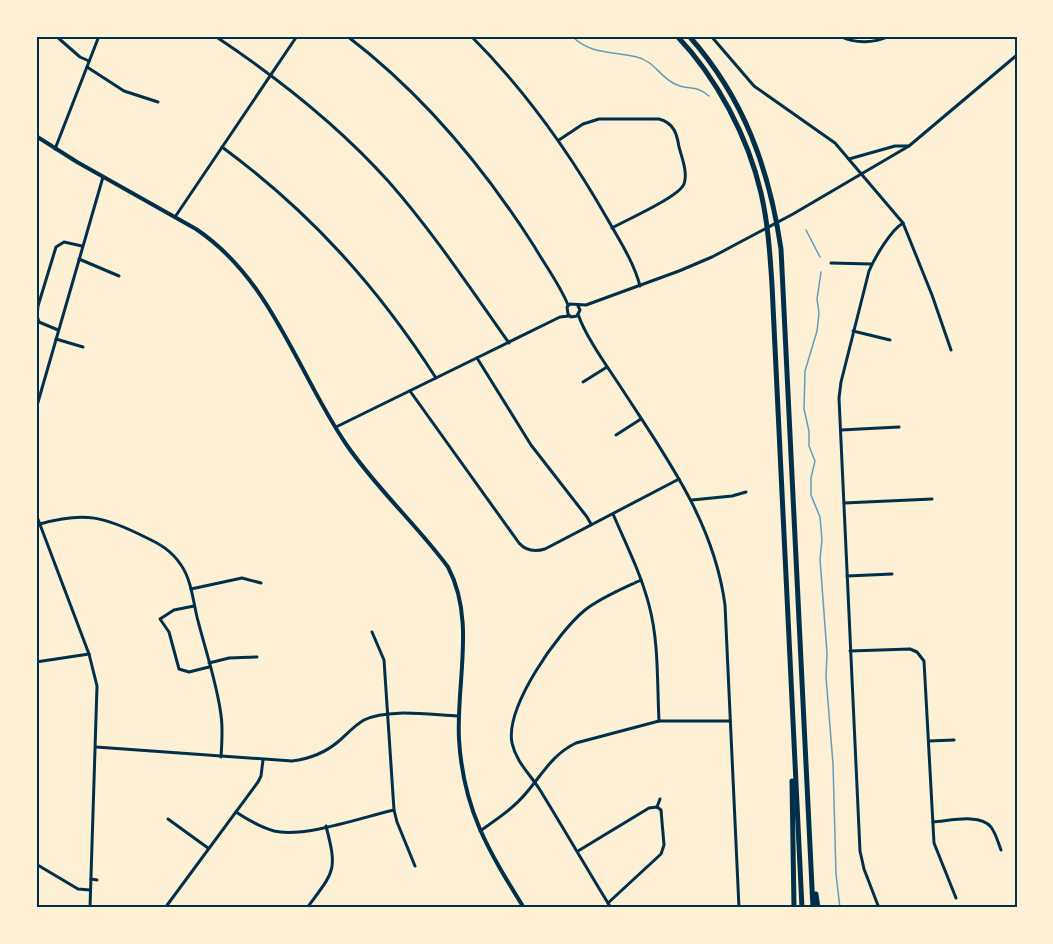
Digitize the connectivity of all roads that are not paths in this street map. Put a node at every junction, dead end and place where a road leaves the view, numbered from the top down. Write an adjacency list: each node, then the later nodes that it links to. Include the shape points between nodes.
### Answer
1 (56, 36): 13 (street)
2 (99, 36): 13 (street)
3 (215, 36): 15 (street)
4 (297, 36): 15 (street)
5 (347, 36): 34 (street, via 411,90 461,144 510,209)
6 (471, 36): 18 (street, via 498,63)
7 (677, 36): 81 (highway, via 726,103 751,161 766,220)
8 (689, 36): 118 (highway, via 728,87 750,131 775,207 782,264)
9 (711, 36): 22 (street, via 753,86 827,136)
10 (839, 36): 11 (street, via 867,42)
11 (890, 36)
12 (1017, 55): 19 (street)
13 (89, 62): 14 (street)
14 (87, 67): 16 (street, via 124,91); 21 (street)
15 (271, 75): 20 (street); 43 (street, via 324,118 389,182 430,232)
16 (158, 102)
17 (36, 136): 21 (main road)
18 (559, 140): 27 (street); 27 (street, via 583,124 604,119 659,119 673,128 685,172 681,188)
19 (909, 146): 22 (street); 23 (street)
20 (222, 147): 25 (street); 48 (street, via 288,200 351,263)
21 (55, 149): 24 (main road)
22 (849, 159): 23 (street)
23 (862, 175): 26 (street); 33 (street, via 750,238)
24 (102, 177): 25 (main road); 28 (street)
25 (175, 217): 54 (main road, via 213,242 260,292)
26 (903, 223): 31 (street); 45 (street)
27 (612, 228): 33 (street)
28 (82, 246): 29 (street); 39 (street, via 64,242 56,247 38,306 39,321)
29 (79, 259): 32 (street); 39 (street)
30 (831, 263): 31 (street)
31 (872, 264): 40 (street)
32 (119, 276)
33 (640, 286): 35 (street)
34 (569, 306): 35 (street); 36 (street); 37 (street)
35 (579, 310): 36 (street); 38 (street)
36 (571, 316): 37 (street); 38 (street)
37 (560, 317): 43 (street)
38 (582, 324): 47 (street)
39 (58, 330): 41 (street)
40 (853, 331): 42 (street); 56 (street, via 840,388)
41 (56, 339): 44 (street); 51 (street)
42 (890, 340)
43 (508, 343): 46 (street)
44 (83, 347)
45 (951, 350)
46 (477, 358): 48 (street); 66 (street, via 537,453)
47 (608, 367): 49 (street); 53 (street)
48 (436, 378): 50 (street)
49 (583, 382)
50 (410, 391): 54 (street); 66 (street, via 522,546 542,550)
51 (37, 403): 52 (street)
52 (36, 409)
53 (641, 419): 57 (street); 58 (street)
54 (336, 427): 83 (main road, via 453,578 462,611)
55 (899, 427): 56 (street)
56 (840, 430): 62 (street)
57 (616, 435)
58 (679, 479): 61 (street); 64 (street)
59 (746, 492): 61 (street)
60 (932, 499): 62 (street)
61 (692, 500): 85 (street, via 710,541 723,588)
62 (844, 503): 69 (street)
63 (36, 514): 65 (street)
64 (613, 514): 66 (street); 70 (street)
65 (40, 524): 73 (street, via 85,517 120,524 172,554 184,569); 77 (street)
66 (591, 525)
67 (892, 574): 69 (street)
68 (258, 575): 71 (street)
69 (847, 576): 76 (street)
70 (641, 580): 84 (street, via 653,624); 91 (street, via 600,599 571,622 549,649 521,699 512,719 512,744 519,762)
71 (256, 581): 72 (street); 73 (street, via 242,578)
72 (261, 583)
73 (191, 590): 74 (street)
74 (194, 606): 80 (street); 80 (street, via 174,610 160,619 169,632 179,669 189,672)
75 (372, 632): 82 (street, via 384,660)
76 (850, 651): 87 (street, via 907,649 920,655 926,666); 119 (street, via 861,858)
77 (89, 654): 79 (street); 88 (street, via 97,686)
78 (257, 657): 80 (street, via 229,658)
79 (36, 662)
80 (209, 665): 89 (street, via 221,716)
81 (792, 699): 116 (highway); 117 (highway)
82 (388, 714): 83 (street); 90 (street, via 362,721 329,749 313,756 292,761); 94 (street)
83 (458, 716): 99 (main road, via 463,778)
84 (659, 721): 85 (street); 91 (street, via 576,743 558,754)
85 (730, 721): 115 (street)
86 (954, 740): 87 (street)
87 (929, 741): 97 (street)
88 (96, 747): 89 (street); 105 (street)
89 (221, 757): 90 (street)
90 (263, 760): 95 (street, via 260,779)
91 (535, 782): 99 (street, via 510,809); 102 (street)
92 (660, 799): 93 (street)
93 (657, 807): 102 (street, via 649,808); 109 (street, via 663,818 663,852)
94 (394, 810): 98 (street); 104 (street)
95 (236, 812): 98 (street, via 259,826 282,832); 100 (street)
96 (168, 819): 100 (street)
97 (933, 822): 101 (street, via 985,822); 108 (street, via 936,851)
98 (326, 826): 112 (street, via 333,866)
99 (480, 831): 113 (main road)
100 (208, 848): 111 (street)
101 (1001, 850)
102 (578, 852): 109 (street)
103 (36, 864): 107 (street, via 78,889)
104 (415, 867)
105 (91, 879): 106 (street); 107 (street)
106 (97, 880)
107 (90, 890): 110 (street)
108 (956, 898)
109 (608, 903): 114 (street)
110 (90, 908)
111 (165, 908)
112 (307, 908)
113 (524, 908)
114 (611, 908)
115 (739, 908)
116 (794, 908)
117 (802, 908)
118 (815, 908)
119 (879, 908)

